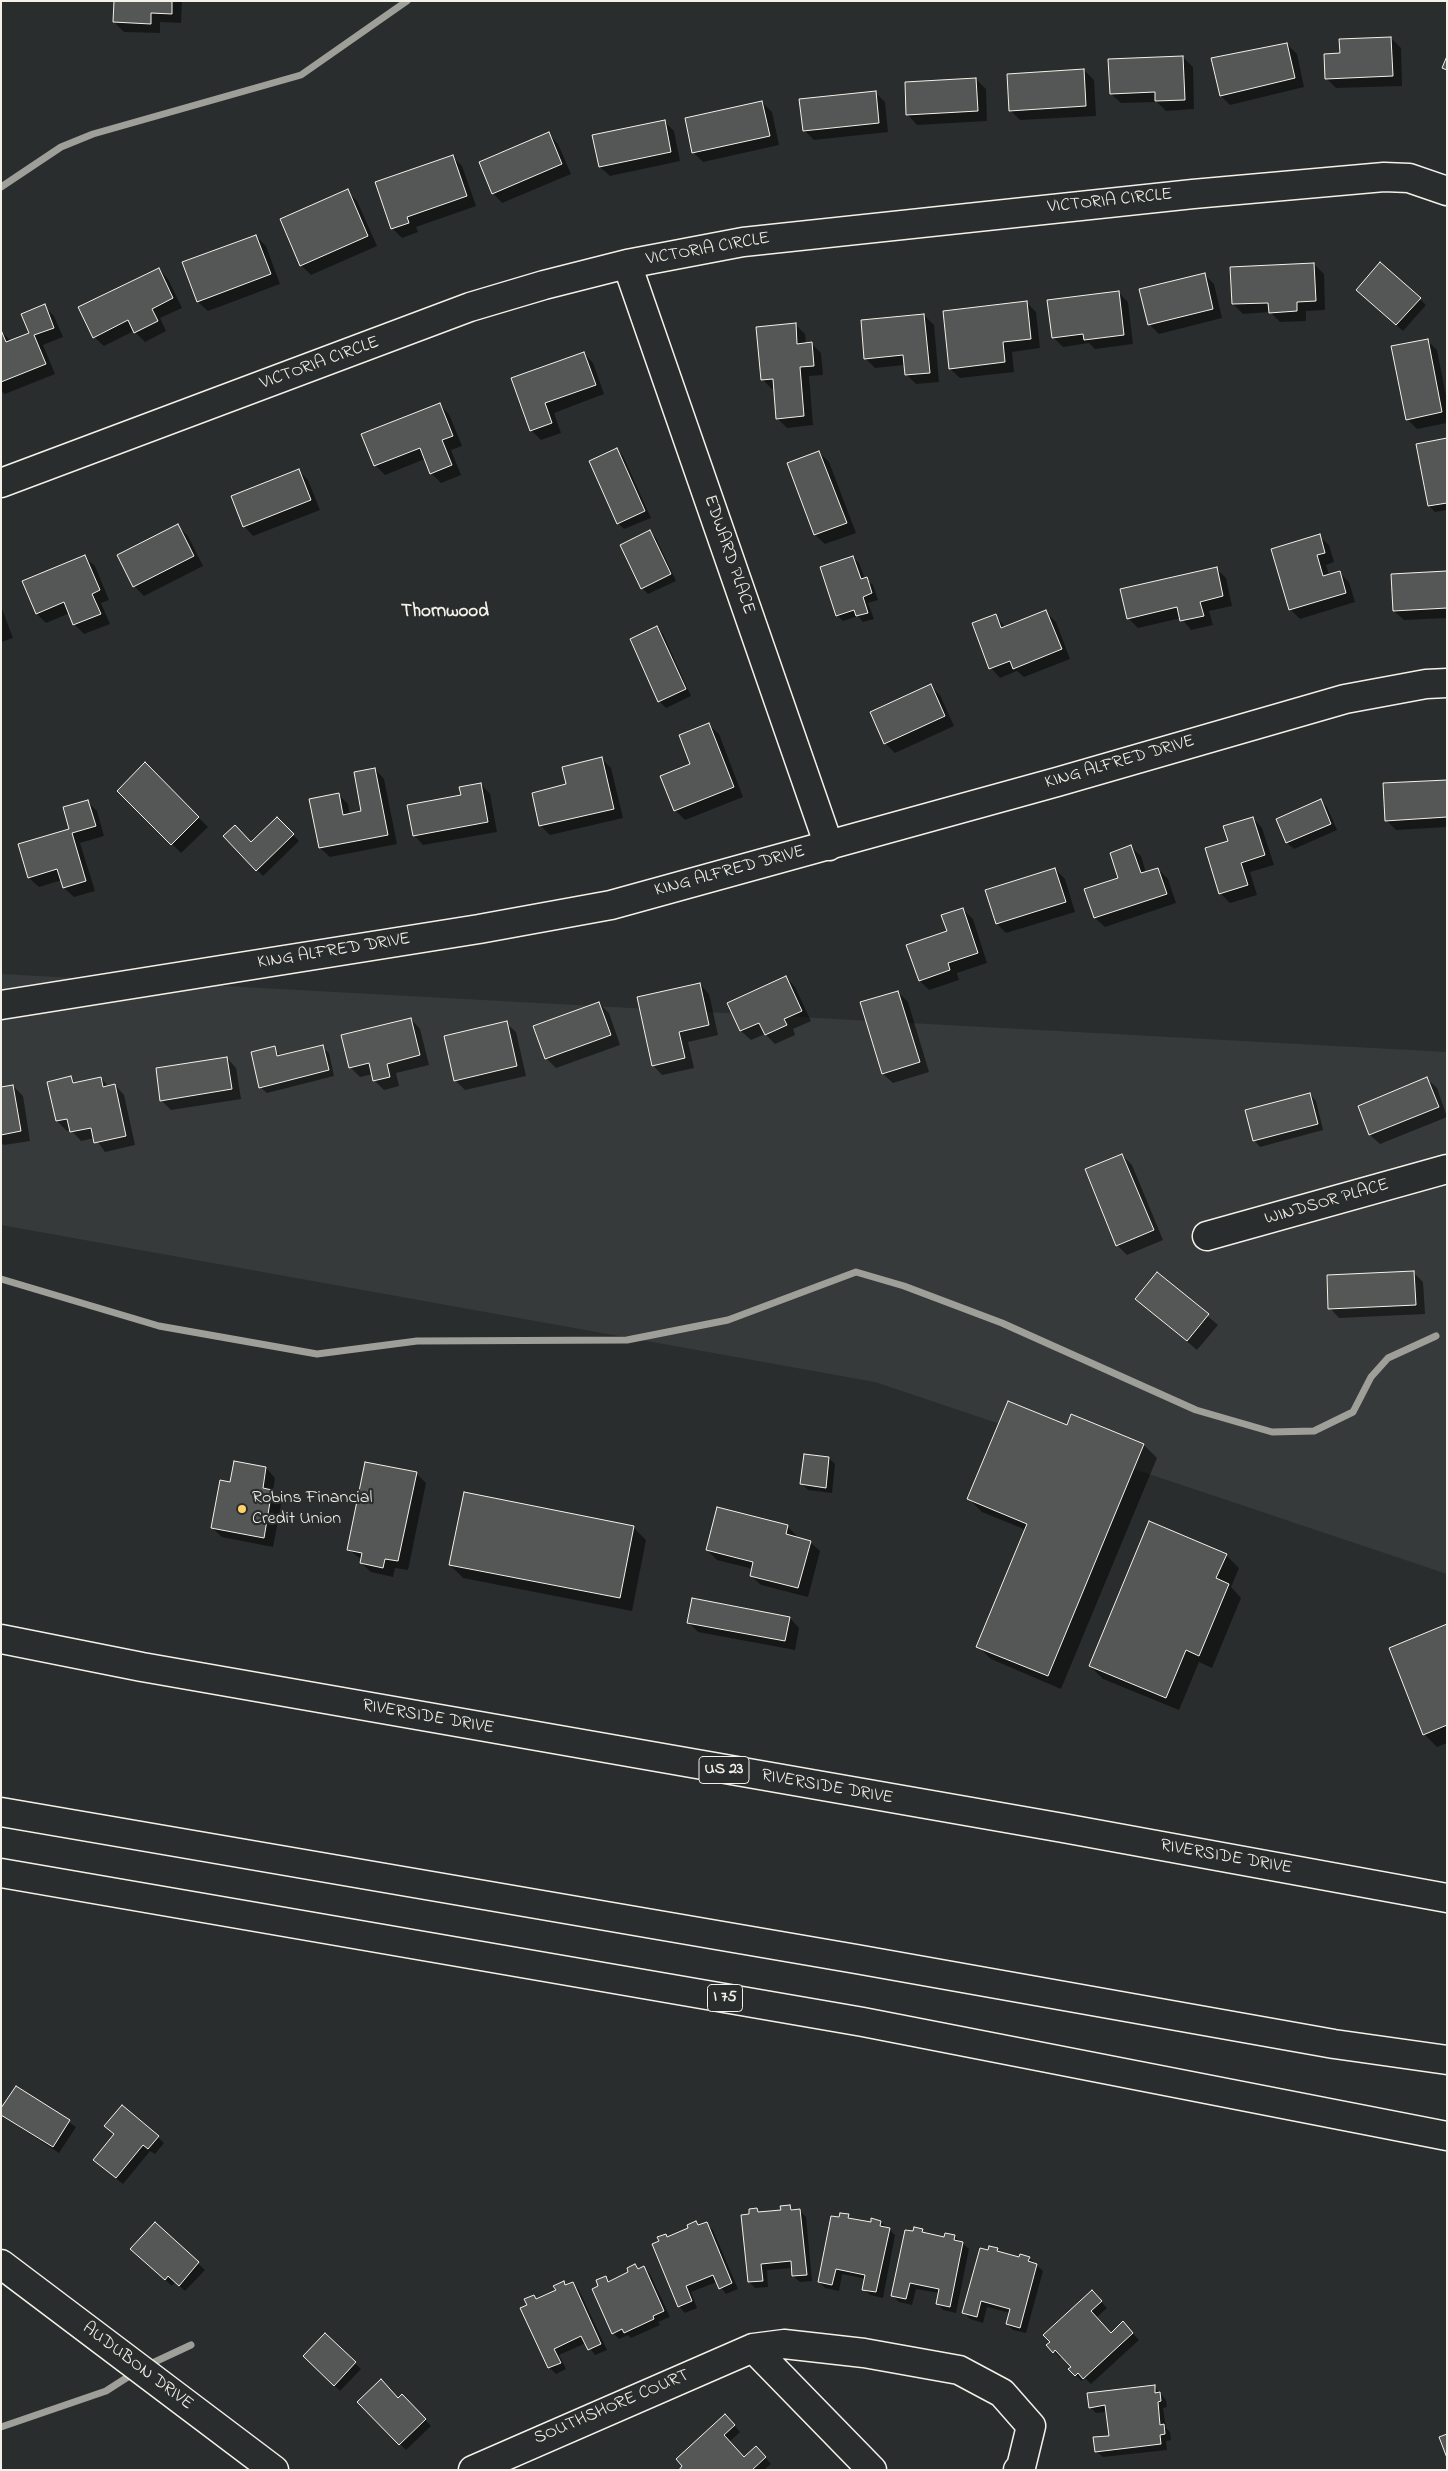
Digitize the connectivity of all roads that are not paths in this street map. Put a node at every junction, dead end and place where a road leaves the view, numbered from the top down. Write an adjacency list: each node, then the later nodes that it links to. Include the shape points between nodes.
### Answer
1 (1447, 191): 2 (main road, VICTORIA CIRCLE, via 1409,178 1384,177 1202,193 742,242)
2 (627, 264): 3 (main road, VICTORIA CIRCLE, via 470,307); 5 (main road, EDWARD PLACE)
3 (1, 483)
4 (1447, 683): 5 (main road, KING ALFRED DRIVE, via 1345,699)
5 (829, 846): 6 (main road, KING ALFRED DRIVE, via 611,905)
6 (1, 1005)
7 (1447, 1169): 8 (main road, WINDSOR PLACE)
8 (1207, 1236)
9 (1, 1639): 12 (main road, RIVERSIDE DRIVE / US 23, via 142,1667)
10 (1, 1812): 13 (main road, via 856,1958 1334,2044)
11 (1, 1872): 14 (main road, I 75, via 863,2022)
12 (1447, 1898)
13 (1447, 2060)
14 (1447, 2136)
15 (1, 2264): 17 (main road, AUDUBON DRIVE)
16 (753, 2348): 18 (main road, SOUTHSHORE COURT); 19 (main road); 20 (main road, SOUTHSHORE COURT, via 784,2344 864,2353 959,2370 1002,2393 1031,2426)
17 (274, 2470)
18 (473, 2470)
19 (872, 2470)
20 (1018, 2470)

